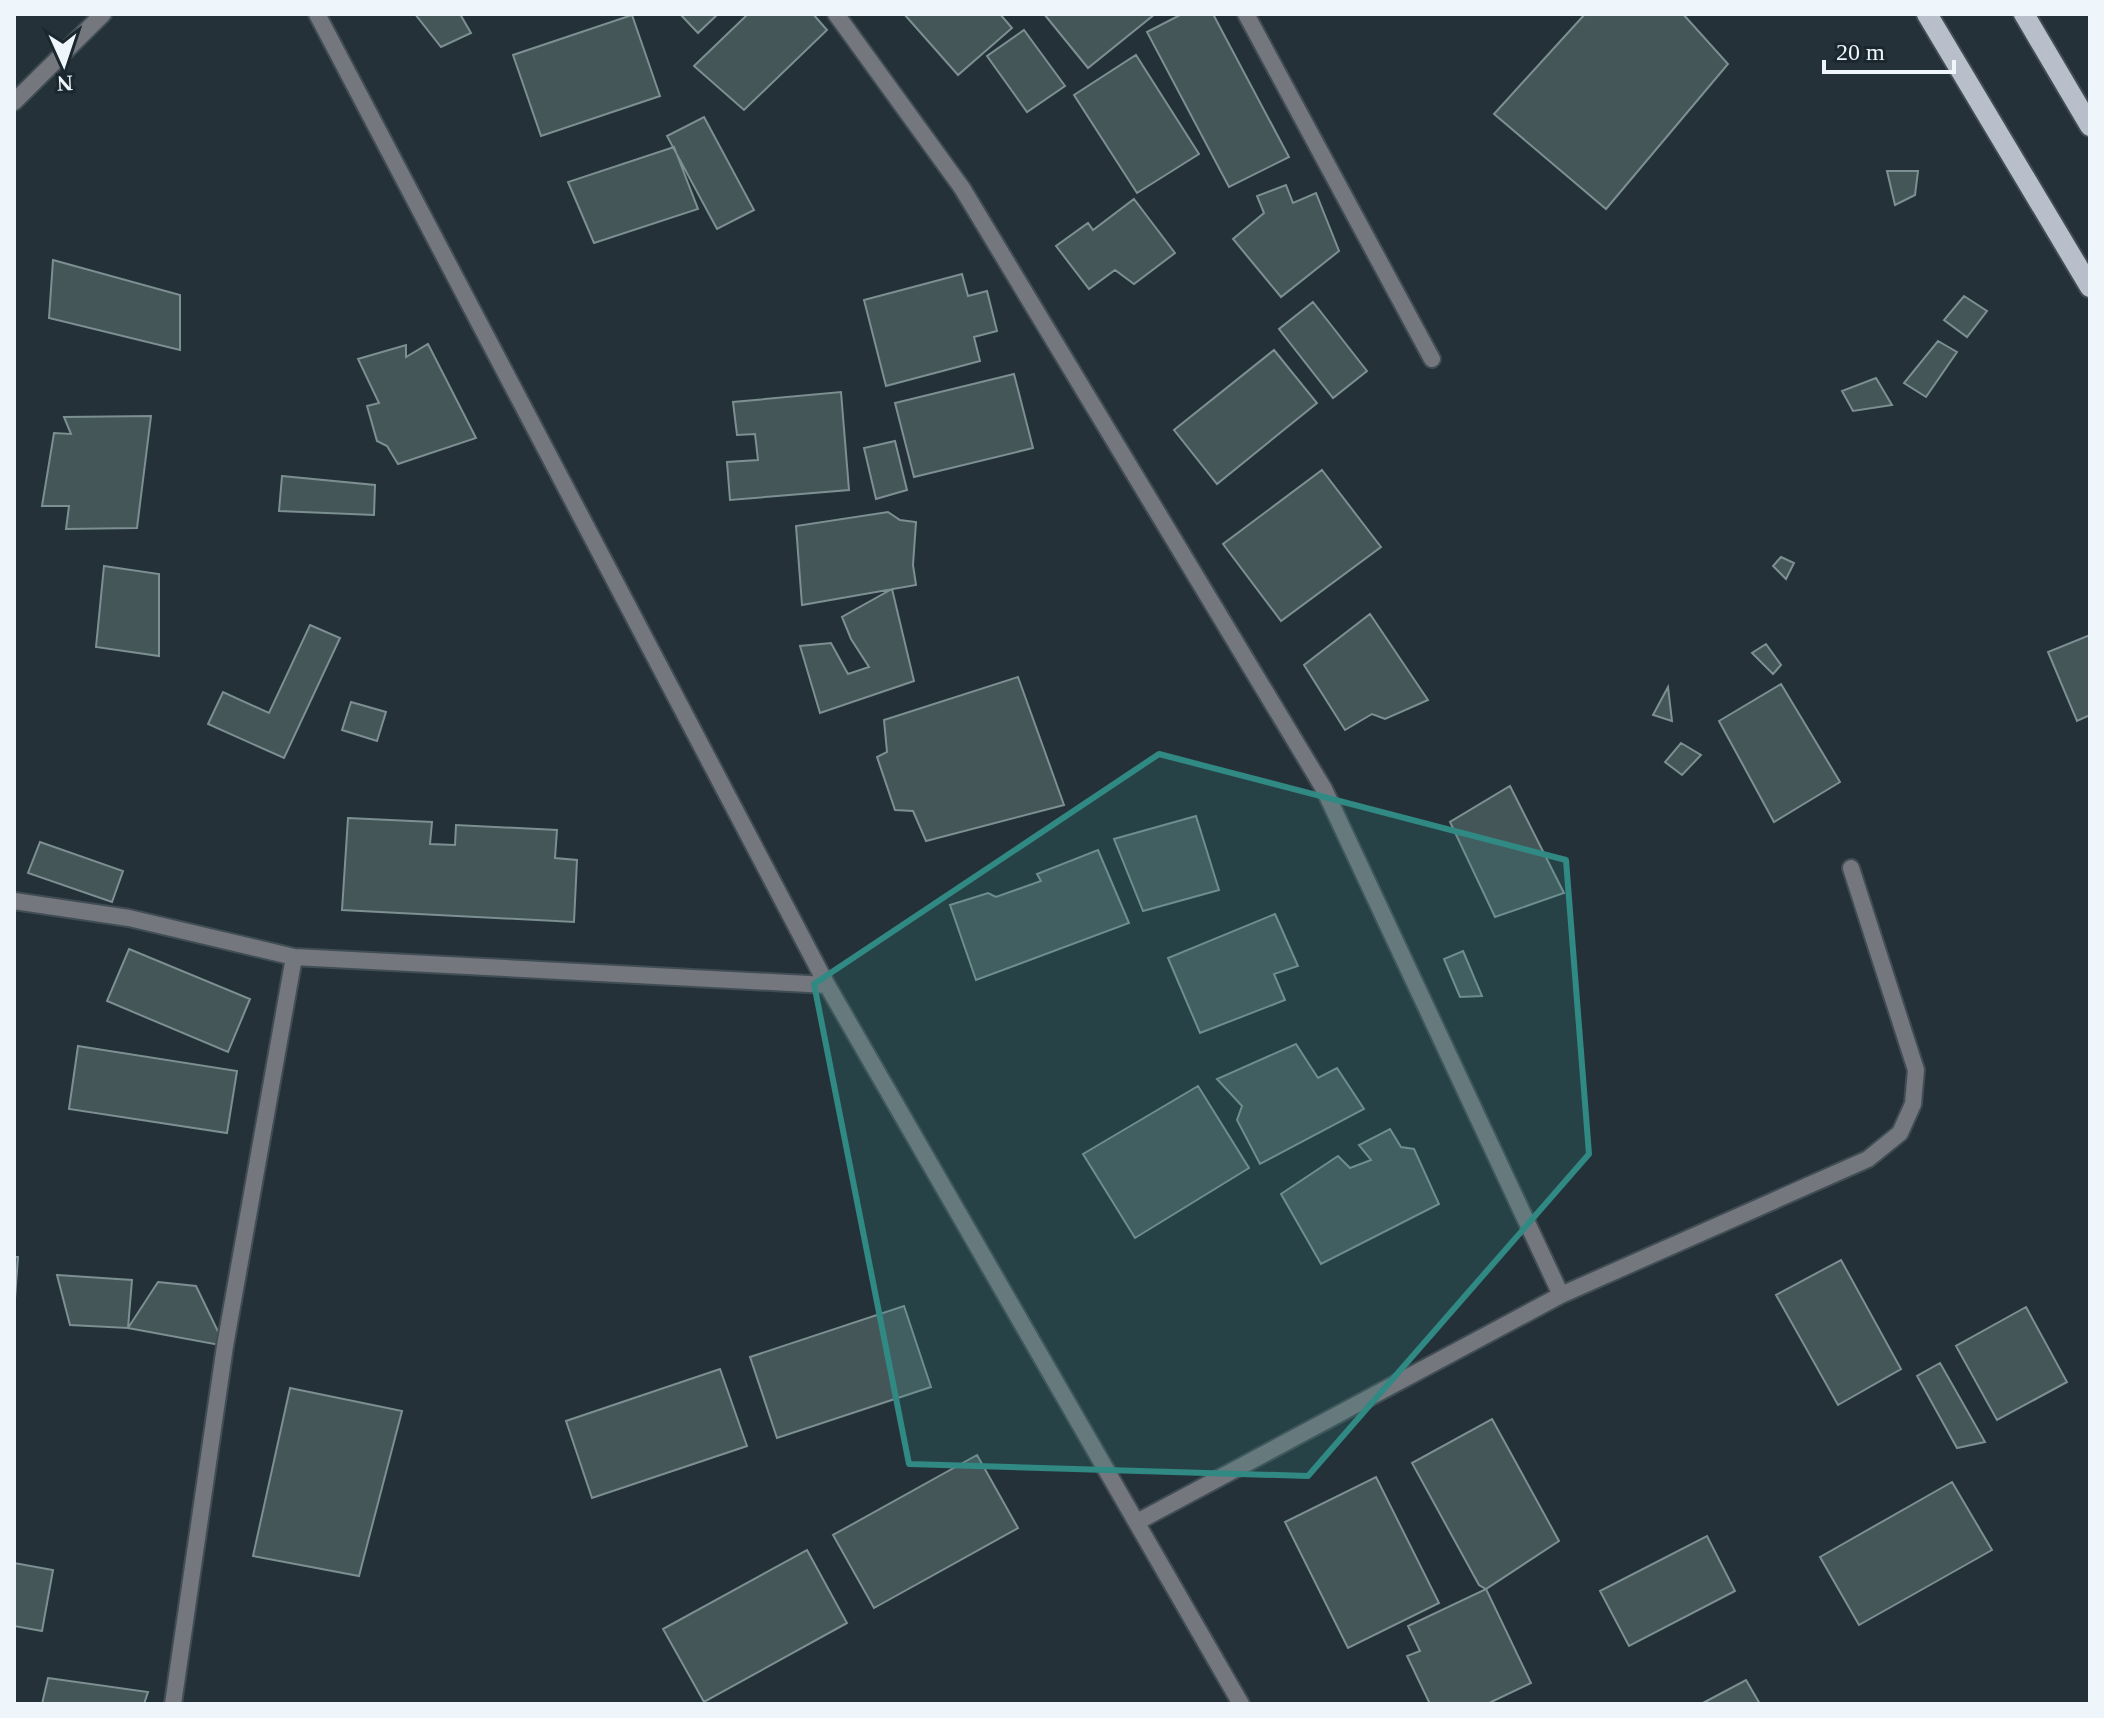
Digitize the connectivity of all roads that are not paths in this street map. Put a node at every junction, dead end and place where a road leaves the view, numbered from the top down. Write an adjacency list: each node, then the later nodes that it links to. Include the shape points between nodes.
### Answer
1 (103, 14): 7 (street)
2 (317, 14): 14 (street)
3 (836, 14): 15 (street, via 962,188 1324,789)
4 (1246, 14): 10 (street)
5 (1927, 14): 9 (main road)
6 (2024, 14): 8 (main road)
7 (14, 102)
8 (2090, 126)
9 (2090, 287)
10 (1432, 359)
11 (1851, 868): 15 (street, via 1916,1070 1913,1104 1900,1133 1868,1159)
12 (14, 901): 13 (street, via 129,918)
13 (294, 957): 14 (street); 17 (street, via 225,1346)
14 (827, 985): 16 (street)
15 (1561, 1295): 16 (street)
16 (1137, 1522): 18 (street)
17 (173, 1704)
18 (1241, 1704)

